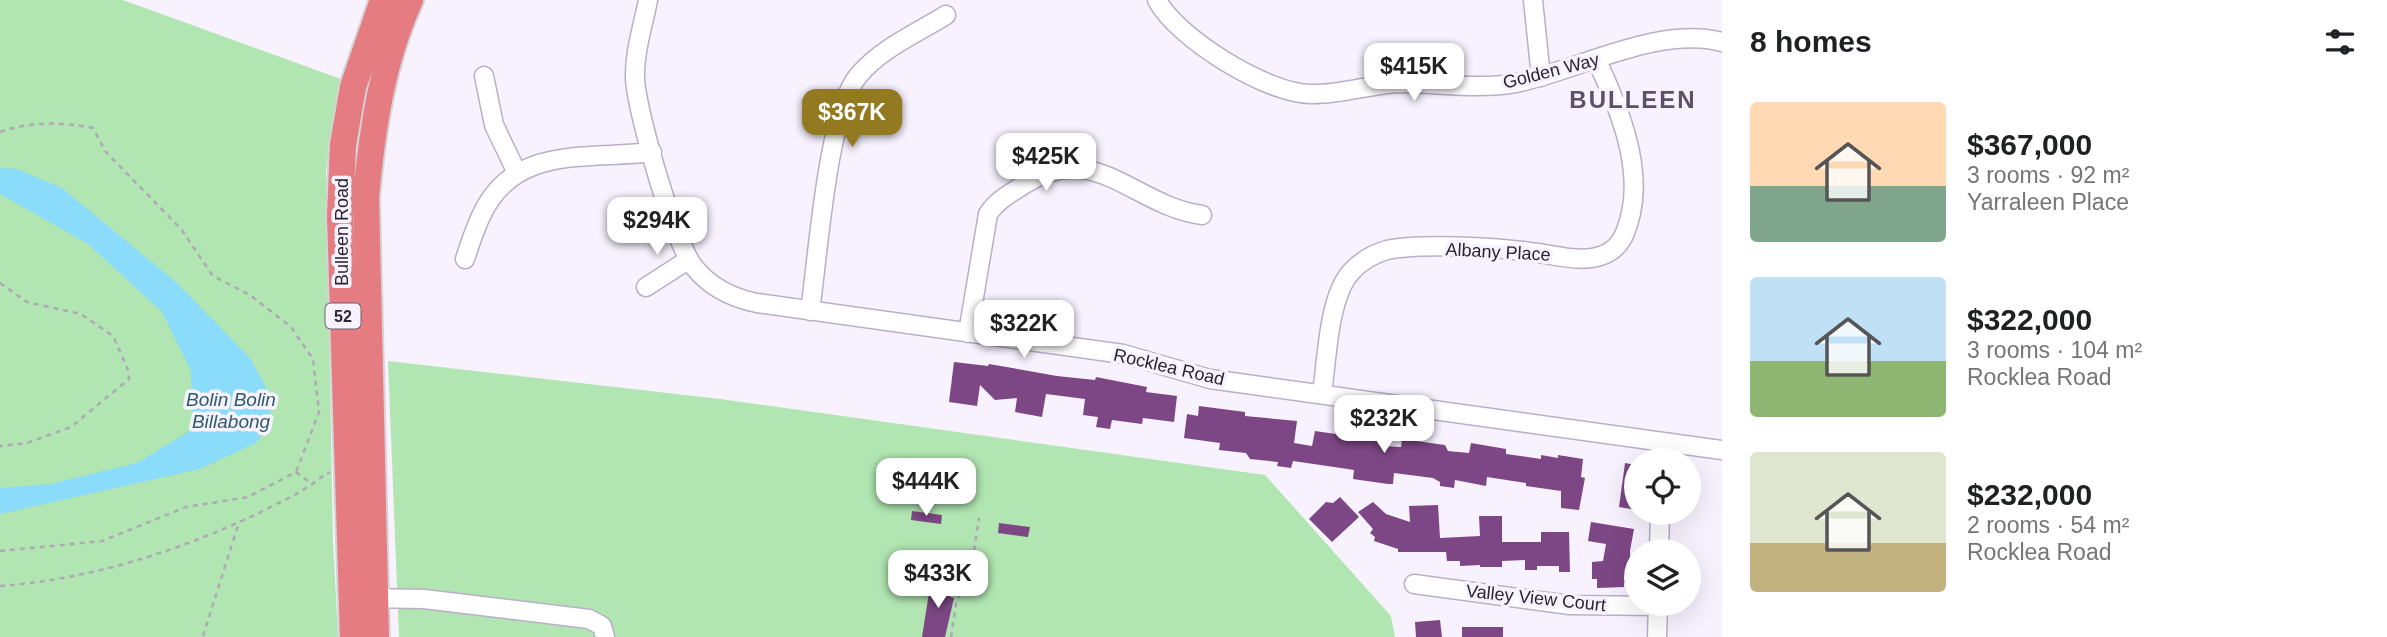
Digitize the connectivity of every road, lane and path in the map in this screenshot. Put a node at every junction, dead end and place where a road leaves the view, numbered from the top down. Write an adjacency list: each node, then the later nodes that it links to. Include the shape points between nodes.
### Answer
1 (383, 0): 27 (highway, Bulleen Road / 52, via 354,88 343,145 340,216)
2 (410, 0): 34 (highway, Bulleen Road / 52, via 384,77 366,197)
3 (648, 0): 12 (street, Rocklea Road, via 635,78)
4 (1157, 0): 10 (street, Golden Way, via 1195,42 1264,82 1299,93 1396,83 1506,85)
5 (1533, 0): 10 (street)
6 (946, 15): 19 (street, via 876,59 844,98)
7 (1722, 42): 8 (street, Golden Way, via 1676,38)
8 (1602, 59): 10 (street, Golden Way); 21 (street, Albany Place, via 1636,186 1626,232 1617,246 1603,256 1587,259 1504,250 1406,248 1376,254 1349,274 1339,292)
9 (484, 76): 13 (street, via 494,125)
10 (1541, 76)
11 (0, 132): 26 (path, via 20,125 61,122 93,128 105,152 181,229 212,276 250,295 291,327 313,359 319,412)
12 (652, 152): 13 (street, via 560,157); 16 (street, Rocklea Road)
13 (517, 173): 15 (street, via 489,201)
14 (1202, 215): 20 (street, via 1171,209 1087,168 1068,167 1038,176 997,202 985,220)
15 (465, 259)
16 (688, 260): 18 (street); 19 (street, Rocklea Road, via 706,280 732,296)
17 (0, 283): 22 (path, via 27,302 81,314 113,336 129,379 71,426 27,443)
18 (646, 287)
19 (810, 311): 20 (street, Rocklea Road)
20 (968, 333): 21 (street, Rocklea Road, via 1136,356 1210,379)
21 (1322, 394): 23 (street, Rocklea Road)
22 (0, 446)
23 (1664, 448)
24 (1701, 450): 25 (street, Rocklea Road)
25 (1722, 450)
26 (296, 472): 28 (path); 31 (path, via 248,497 186,507 102,541)
27 (348, 473): 28 (path, via 326,473); 34 (highway, Bulleen Road / 52)
28 (313, 485): 30 (path)
29 (979, 518): 41 (path, via 972,564 956,604)
30 (239, 522): 33 (path, via 118,567 54,582); 37 (path)
31 (0, 551)
32 (1414, 584): 35 (street, Valley View Court, via 1570,605)
33 (0, 586)
34 (363, 598): 38 (highway, Bulleen Road / 52); 39 (highway, Bulleen Road / 52); 40 (street, via 424,599 589,619 602,625)
35 (1624, 605)
36 (1658, 616): 42 (street)
37 (203, 636)
38 (353, 637)
39 (376, 637)
40 (605, 637)
41 (951, 637)
42 (1657, 637)

